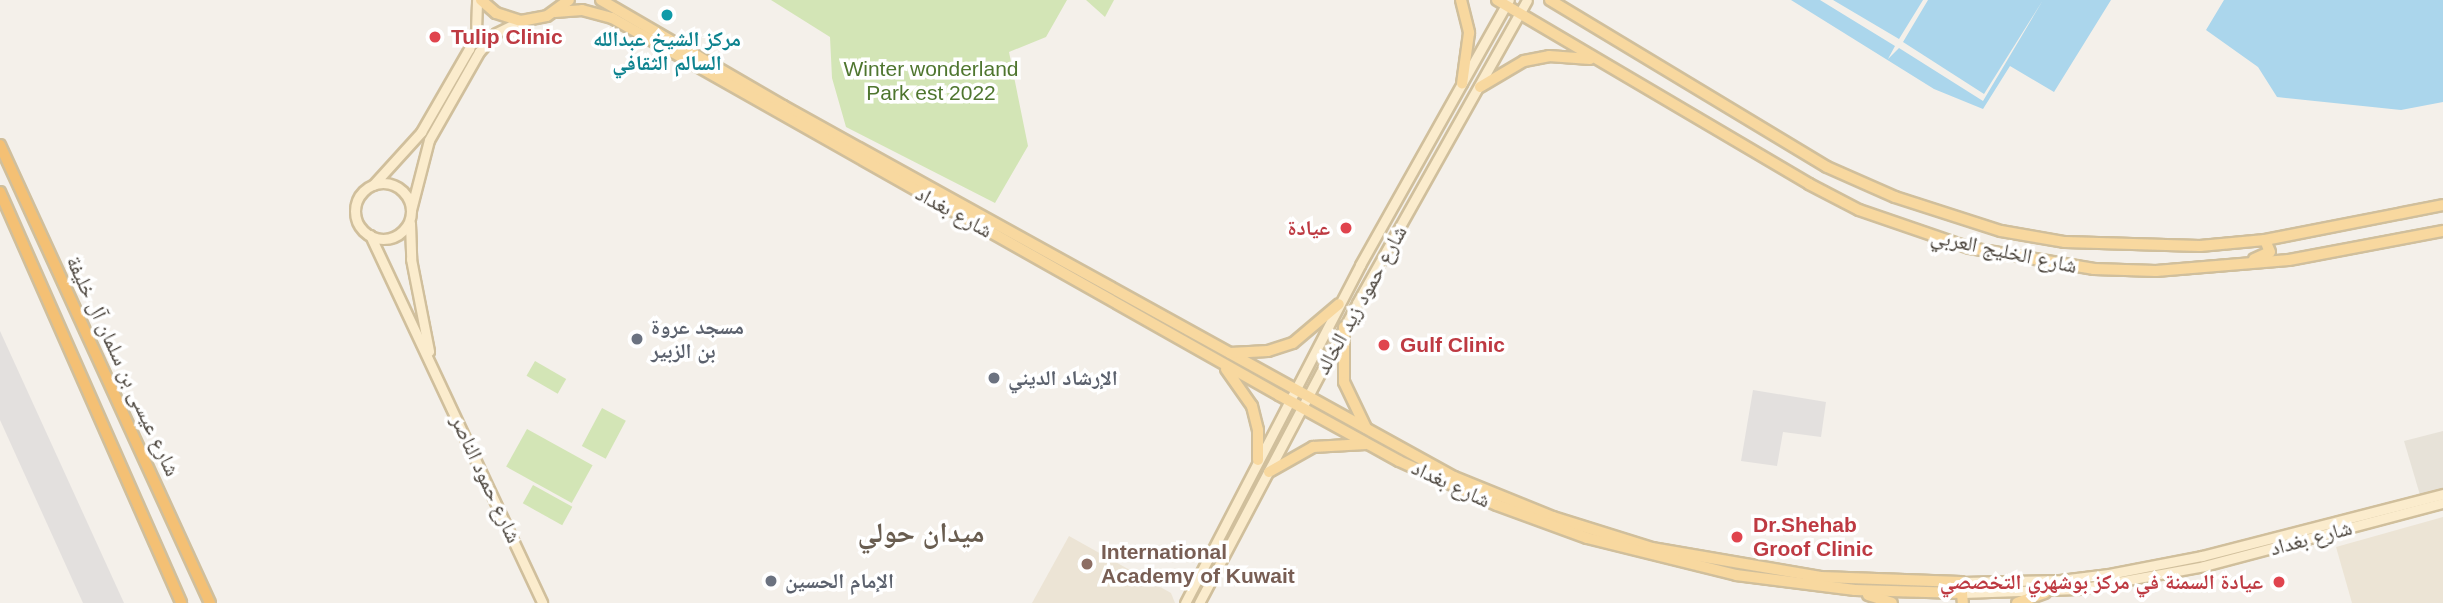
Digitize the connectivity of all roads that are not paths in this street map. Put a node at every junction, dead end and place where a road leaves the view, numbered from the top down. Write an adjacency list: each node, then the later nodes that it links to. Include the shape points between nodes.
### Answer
1 (479, 0): 10 (main road, via 496,13); 15 (main road, via 469,49 421,131)
2 (569, 0): 8 (main road)
3 (601, 0): 28 (main road, شارع بغداد)
4 (1461, 0): 12 (main road, via 1469,33)
5 (1527, 0): 9 (main road, شارع حمود زيد الخالد)
6 (1550, 0): 22 (main road, شارع الخليج العربي, via 1828,167 1920,205 2001,230 2065,242 2200,247)
7 (1504, 2): 9 (main road, شارع الخليج العربي); 12 (main road, شارع حمود زيد الخالد)
8 (555, 12): 10 (main road); 30 (main road, شارع بغداد, via 589,11 612,18)
9 (1520, 13): 11 (main road, شارع الخليج العربي); 13 (main road, شارع حمود زيد الخالد)
10 (521, 21): 18 (main road, via 496,33 479,52 429,140)
11 (1600, 62): 13 (main road, via 1575,56 1537,58 1501,72); 23 (main road, شارع الخليج العربي, via 1760,158 1859,210 1916,231 1970,248 2094,269)
12 (1462, 84): 24 (main road, شارع حمود زيد الخالد)
13 (1480, 87): 27 (main road, شارع حمود زيد الخالد)
14 (0, 145): 45 (highway, شارع عيسى بن سلمان آل خليفة)
15 (373, 185): 18 (main road, via 398,188); 21 (main road, via 359,197 356,214)
16 (0, 192): 44 (highway, شارع عيسى بن سلمان آل خليفة)
17 (2443, 205): 22 (main road, شارع الخليج العربي)
18 (411, 209): 19 (main road)
19 (410, 220): 21 (main road, via 389,238); 25 (main road, شارع حمود الناصر)
20 (2443, 231): 23 (main road, شارع الخليج العربي, via 2289,260)
21 (370, 235): 26 (main road, شارع حمود الناصر)
22 (2265, 240): 23 (main road, via 2270,248 2266,257)
23 (2195, 269)
24 (1339, 304): 28 (main road, via 1293,343 1268,351); 31 (main road, شارع حمود زيد الخالد)
25 (419, 306): 26 (main road); 29 (main road, شارع حمود الناصر)
26 (405, 311): 29 (main road, شارع حمود الناصر)
27 (1344, 327): 32 (main road, شارع حمود زيد الخالد); 35 (main road, via 1344,382)
28 (1228, 353): 31 (main road, شارع بغداد)
29 (430, 356): 46 (main road, شارع حمود الناصر)
30 (1216, 359): 33 (main road, شارع بغداد); 36 (main road, via 1252,406)
31 (1294, 389): 32 (main road, شارع بغداد); 33 (main road, شارع حمود زيد الخالد)
32 (1308, 397): 34 (main road, شارع حمود زيد الخالد); 35 (main road, شارع بغداد)
33 (1288, 400): 34 (main road, شارع بغداد); 36 (main road, شارع حمود زيد الخالد)
34 (1302, 407): 35 (main road, شارع بغداد); 37 (main road, شارع حمود زيد الخالد)
35 (1369, 439): 37 (main road, via 1313,447); 40 (main road, شارع بغداد, via 1509,500 1653,548 1821,577); 41 (main road, شارع بغداد, via 1497,505 1587,538 1737,575)
36 (1258, 460): 47 (main road, شارع حمود زيد الخالد)
37 (1269, 472): 48 (main road, شارع حمود زيد الخالد)
38 (2443, 494): 40 (main road, شارع بغداد, via 2202,556 2109,574 2060,580)
39 (2443, 503): 42 (main road, شارع بغداد, via 2204,566)
40 (1957, 581): 43 (main road)
41 (1855, 590): 43 (main road, شارع بغداد); 49 (main road)
42 (2045, 593): 43 (main road, شارع بغداد); 50 (main road)
43 (1958, 598)
44 (181, 603)
45 (210, 603)
46 (542, 603)
47 (1185, 603)
48 (1199, 603)
49 (1892, 603)
50 (2017, 603)

